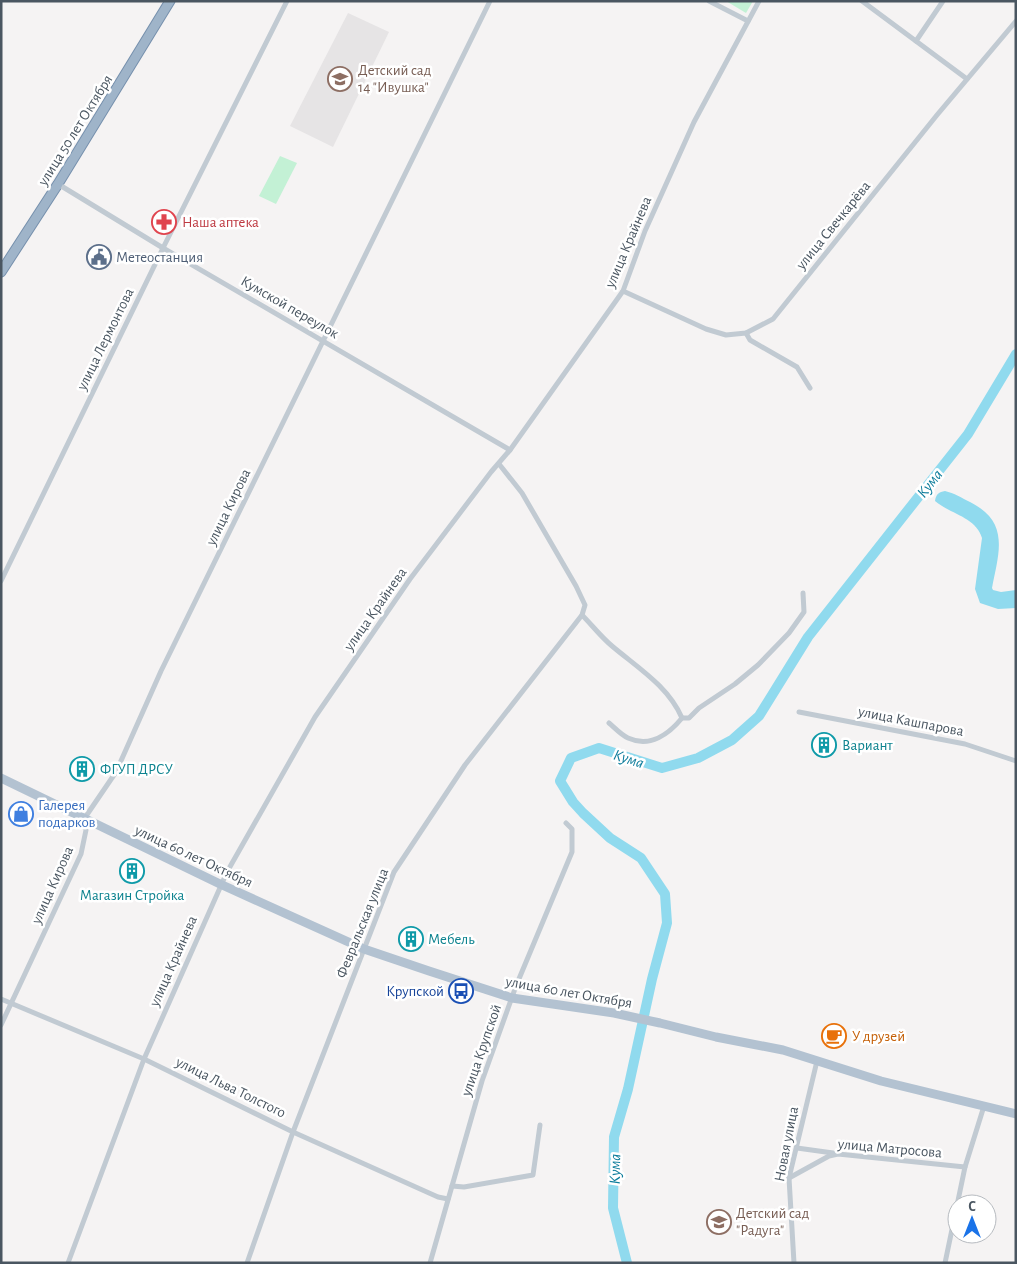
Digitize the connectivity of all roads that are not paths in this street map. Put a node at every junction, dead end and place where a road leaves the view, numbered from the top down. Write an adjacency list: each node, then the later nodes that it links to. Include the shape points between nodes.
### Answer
1 (170, 1): 12 (highway, улица 50 лет Октября)
2 (287, 1): 13 (street, улица Лермонтова)
3 (490, 1): 17 (street, улица Кирова)
4 (710, 1): 8 (street)
5 (759, 1): 8 (street, улица Крайнева)
6 (862, 1): 10 (street)
7 (943, 1): 10 (street)
8 (748, 21): 15 (street, улица Крайнева, via 694,122 645,231)
9 (1016, 21): 11 (street, улица Свечкарёва)
10 (916, 41): 11 (street)
11 (967, 79): 16 (street, улица Свечкарёва, via 773,319)
12 (58, 184): 13 (street, Кумской переулок); 14 (highway, улица 50 лет Октября)
13 (163, 248): 17 (street, Кумской переулок); 21 (street, улица Лермонтова)
14 (1, 272)
15 (623, 291): 16 (street, улица Свечкарёва, via 706,329 726,335); 19 (street, улица Крайнева)
16 (746, 333): 18 (street, via 750,340 798,367)
17 (324, 341): 19 (street, Кумской переулок); 29 (street, улица Кирова, via 161,671 116,772)
18 (810, 388)
19 (510, 450): 20 (street, улица Крайнева)
20 (499, 464): 23 (street, Февральская улица, via 522,493 576,586 584,606); 31 (street, улица Крайнева, via 410,579 315,717)
21 (1, 581)
22 (803, 593): 25 (street, via 804,612 758,666 689,718)
23 (582, 615): 25 (street, via 670,696); 32 (street, Февральская улица, via 465,764 394,872)
24 (799, 712): 27 (street, улица Кашпарова, via 965,744)
25 (682, 718): 26 (street, via 669,733 655,740 641,741 627,738)
26 (609, 723)
27 (1016, 761)
28 (1, 778): 29 (main road, улица 60 лет Октября)
29 (84, 819): 31 (main road, улица 60 лет Октября); 35 (street, улица Кирова, via 86,830 82,854)
30 (566, 823): 33 (street, улица Крупской, via 572,829 572,852)
31 (220, 884): 32 (main road, улица 60 лет Октября); 37 (street, улица Крайнева)
32 (364, 950): 33 (main road, улица 60 лет Октября); 42 (street, Февральская улица)
33 (512, 998): 38 (main road, улица 60 лет Октября, via 660,1023); 47 (street, улица Крупской, via 482,1080)
34 (1, 999): 35 (street, улица Льва Толстого)
35 (11, 1003): 36 (street, улица Кирова); 37 (street, улица Льва Толстого)
36 (1, 1025)
37 (144, 1059): 42 (street, улица Льва Толстого); 49 (street, улица Крайнева)
38 (817, 1061): 39 (main road, улица 60 лет Октября, via 881,1081); 43 (street, Новая улица)
39 (984, 1106): 40 (main road, улица 60 лет Октября); 45 (street)
40 (1016, 1114)
41 (540, 1125): 47 (street, via 533,1175 464,1187)
42 (293, 1132): 48 (street, улица Льва Толстого); 50 (street, Февральская улица)
43 (796, 1148): 44 (street); 46 (street, Новая улица)
44 (838, 1154): 45 (street, улица Матросова); 46 (street, улица Матросова)
45 (965, 1167): 53 (street)
46 (789, 1178): 52 (street, Новая улица)
47 (452, 1186): 48 (street, улица Крупской)
48 (448, 1199): 51 (street, улица Крупской)
49 (68, 1263)
50 (247, 1263)
51 (430, 1263)
52 (794, 1263)
53 (945, 1263)

